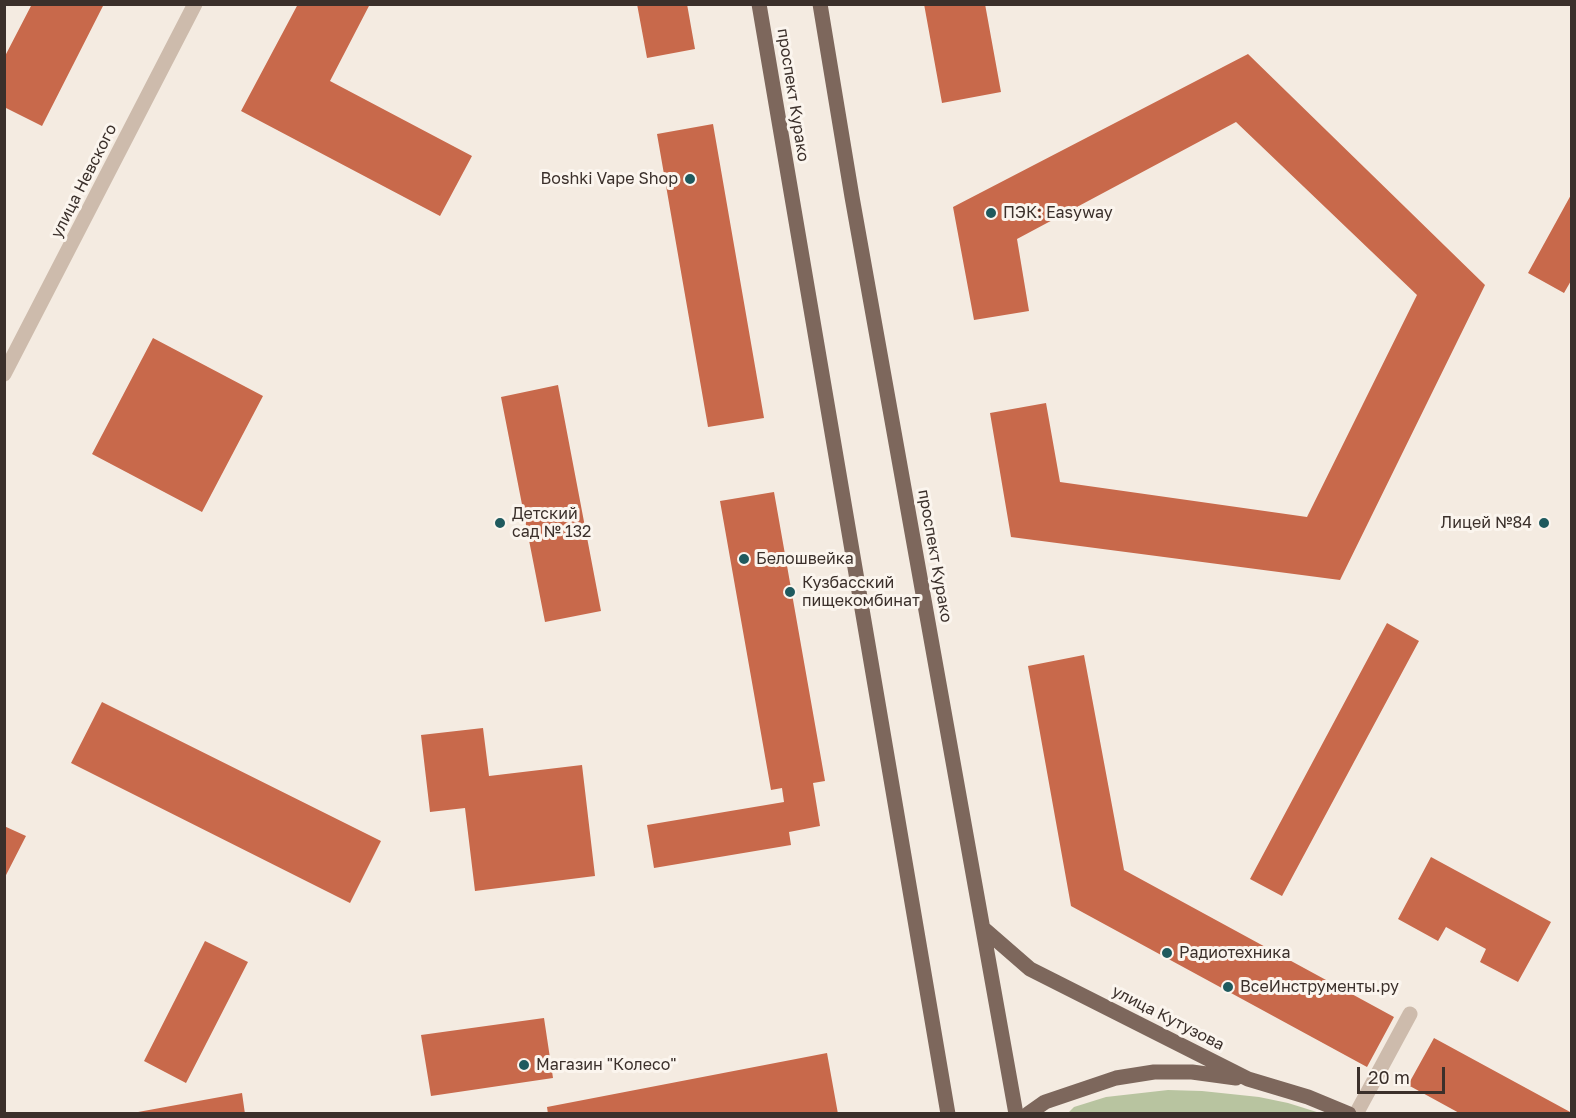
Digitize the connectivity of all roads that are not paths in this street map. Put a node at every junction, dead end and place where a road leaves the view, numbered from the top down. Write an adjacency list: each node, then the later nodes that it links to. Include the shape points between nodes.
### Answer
1 (195, 4): 4 (street, улица Невского)
2 (759, 4): 9 (main road, проспект Курако)
3 (820, 4): 6 (main road, проспект Курако)
4 (10, 350): 5 (street, улица Невского)
5 (4, 374)
6 (984, 929): 8 (main road, улица Кутузова, via 1030,969); 10 (main road, проспект Курако)
7 (1410, 1014): 13 (street)
8 (1248, 1079): 11 (main road, via 1154,1072 1116,1078 1045,1102); 12 (main road, улица Кутузова, via 1308,1096)
9 (948, 1113)
10 (1016, 1113)
11 (1028, 1113)
12 (1349, 1113)
13 (1356, 1113)

